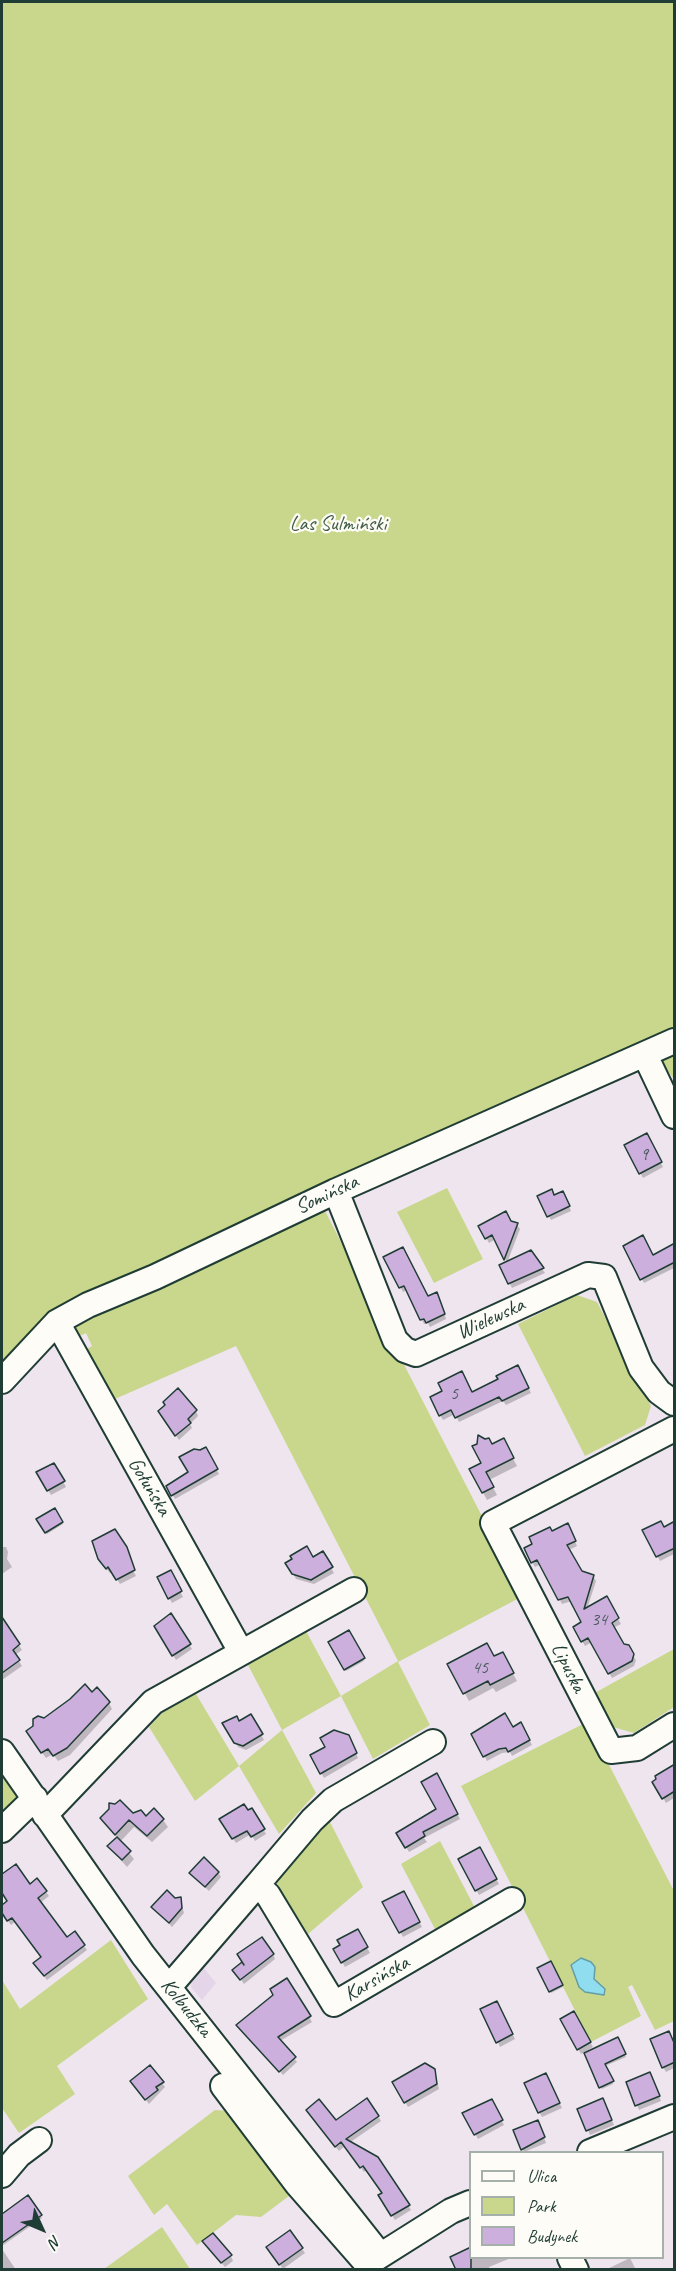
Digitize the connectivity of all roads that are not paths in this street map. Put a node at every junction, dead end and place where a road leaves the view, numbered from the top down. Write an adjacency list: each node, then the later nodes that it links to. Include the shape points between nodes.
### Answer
1 (675, 1041): 2 (street, Somińska)
2 (645, 1055): 3 (street); 4 (street, Somińska)
3 (675, 1116)
4 (336, 1191): 5 (street, Somińska); 7 (street, Wielewska, via 394,1340 405,1350 416,1354 588,1275 604,1277 641,1368 659,1392)
5 (57, 1322): 6 (street, Somińska); 10 (street, Gołuńska)
6 (2, 1381)
7 (675, 1403)
8 (675, 1429): 11 (street, Lipuska, via 493,1523 611,1751 637,1748)
9 (354, 1590): 10 (street)
10 (241, 1652): 14 (street, via 153,1702)
11 (675, 1725)
12 (433, 1742): 16 (street, via 333,1800)
13 (2, 1752): 14 (street, Kolbudzka)
14 (40, 1807): 15 (street); 18 (street, Kolbudzka)
15 (2, 1830)
16 (258, 1886): 17 (street, Karsińska, via 268,1895 334,2004); 18 (street)
17 (512, 1900)
18 (169, 1987): 25 (street, Kolbudzka)
19 (223, 2086): 25 (street, via 297,2184)
20 (675, 2117): 22 (street)
21 (39, 2140): 23 (street)
22 (592, 2151)
23 (2, 2175)
24 (469, 2204): 25 (street)
25 (369, 2263)

